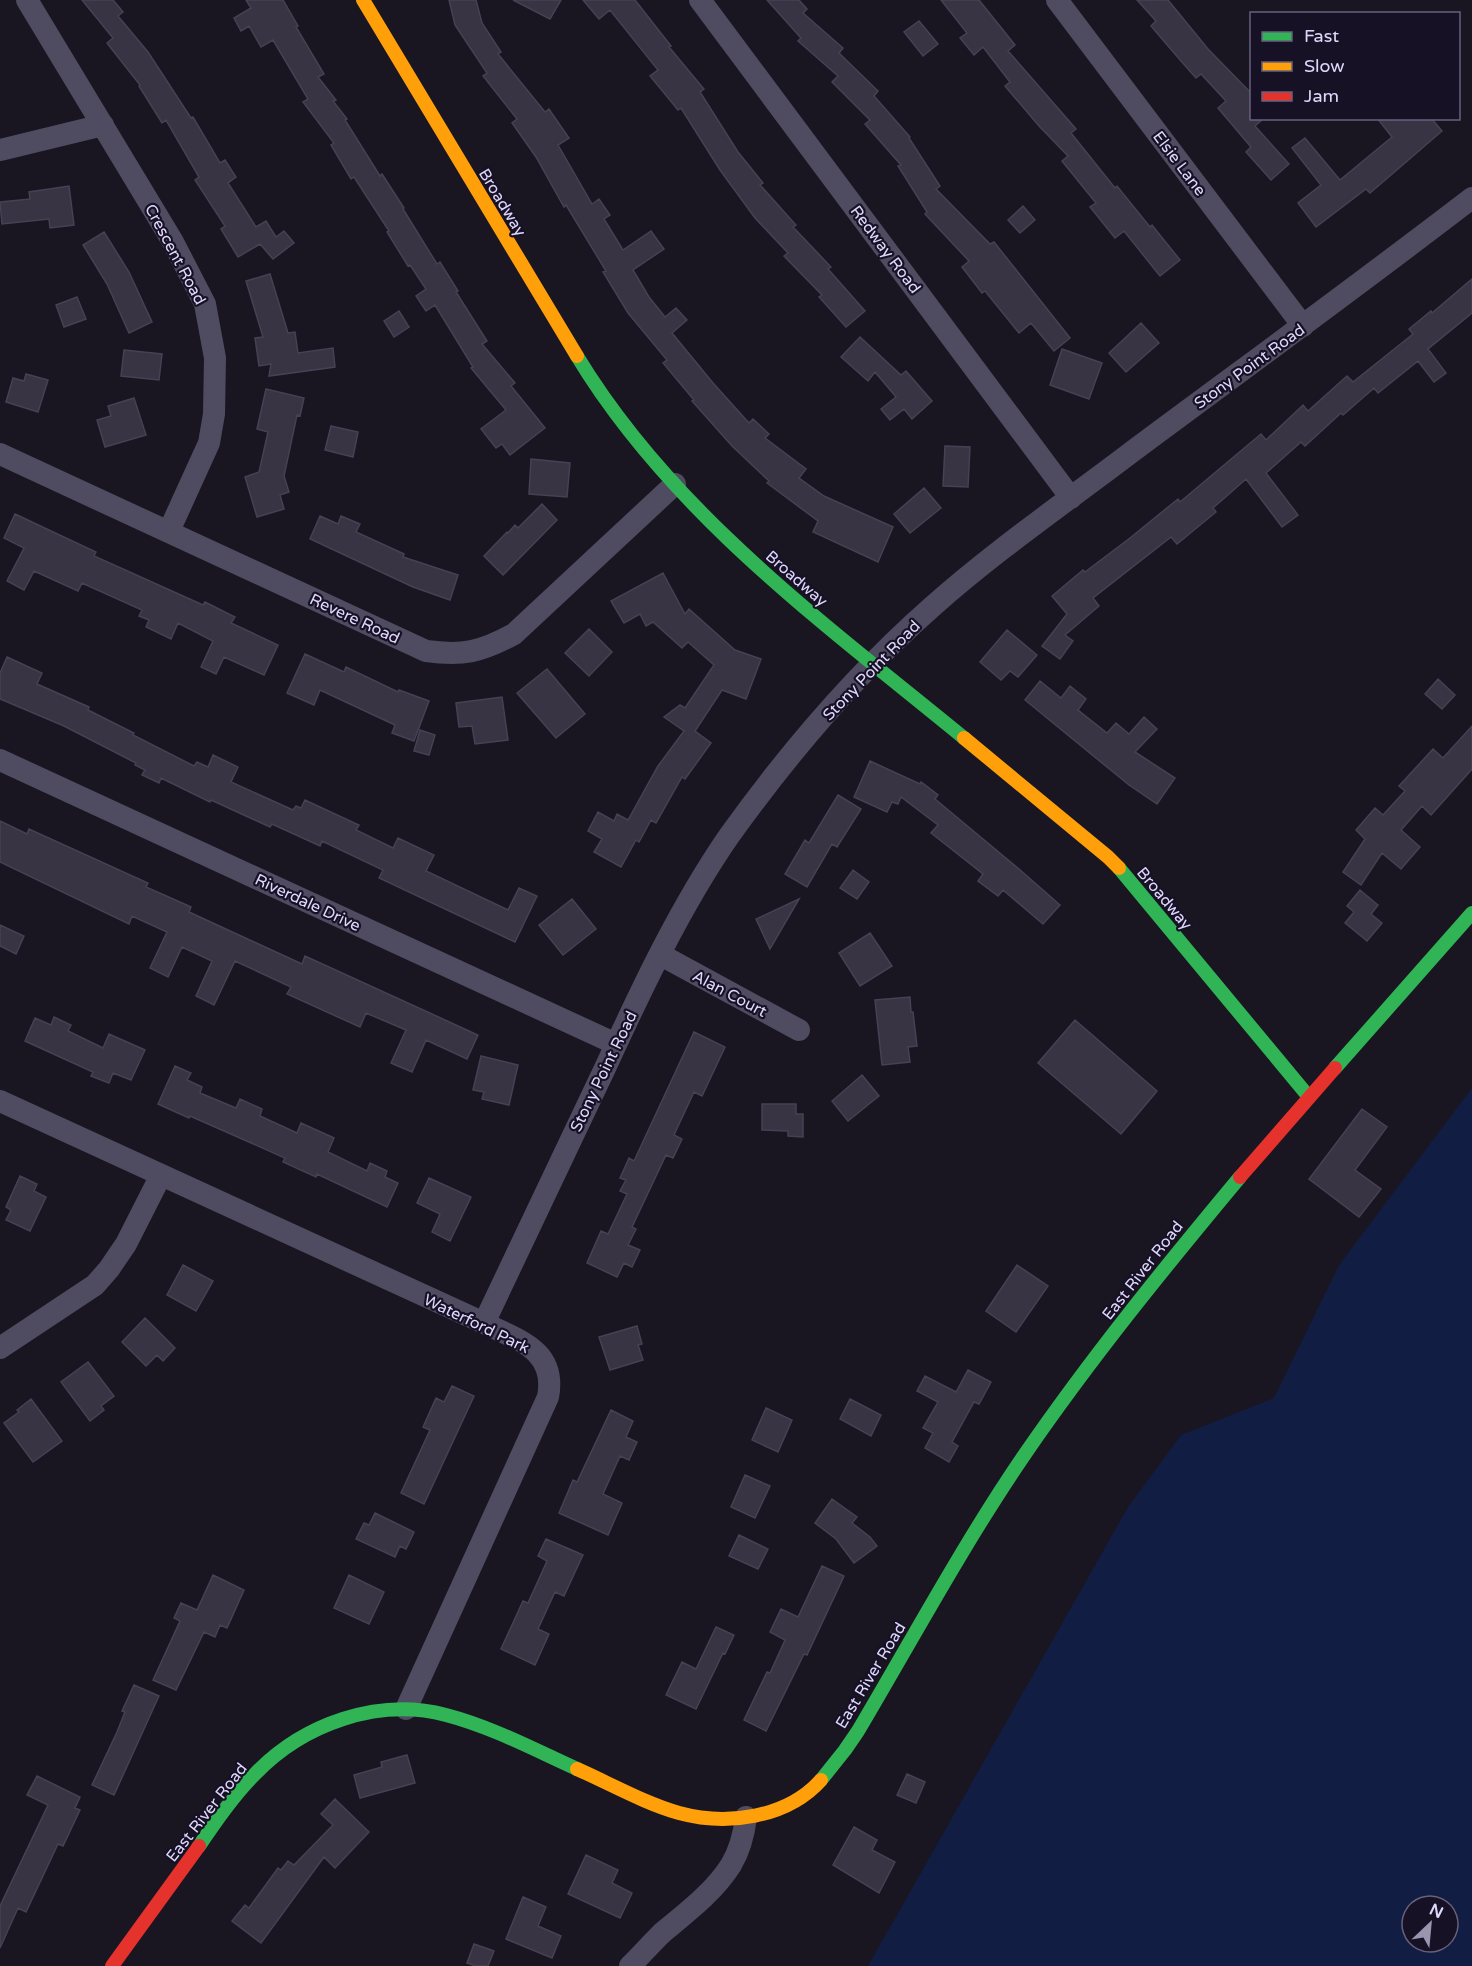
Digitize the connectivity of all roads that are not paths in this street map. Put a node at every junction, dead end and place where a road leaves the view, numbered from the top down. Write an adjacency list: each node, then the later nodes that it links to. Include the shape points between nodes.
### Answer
1 (27, 0): 5 (street, Crescent Road)
2 (363, 0): 10 (main road, Broadway, via 593,382)
3 (700, 0): 11 (street, Redway Road)
4 (1057, 0): 8 (street, Elsie Lane)
5 (103, 125): 6 (street); 12 (street, Crescent Road, via 205,304 215,358 209,443)
6 (0, 150)
7 (1472, 198): 8 (street, Stony Point Road)
8 (1303, 326): 11 (street, Stony Point Road)
9 (0, 454): 12 (street, Revere Road)
10 (675, 484): 12 (street, Revere Road, via 514,634 471,652 426,651); 13 (main road, Broadway, via 772,580)
11 (1071, 498): 13 (street, Stony Point Road, via 991,557)
12 (169, 531)
13 (873, 664): 16 (street, Stony Point Road, via 807,737 728,839 686,906); 19 (main road, Broadway, via 1108,857)
14 (0, 760): 18 (street, Riverdale Drive)
15 (1472, 914): 19 (main road, East River Road)
16 (661, 956): 17 (street, Alan Court); 18 (street, Stony Point Road)
17 (800, 1030)
18 (616, 1044): 22 (street, Stony Point Road)
19 (1310, 1097): 25 (main road, East River Road, via 1138,1299 1026,1453 950,1570 837,1760 819,1782 788,1806)
20 (0, 1101): 21 (street, Waterford Park)
21 (161, 1175): 22 (street, Waterford Park); 23 (street, via 109,1269 95,1284)
22 (484, 1323): 24 (street, Waterford Park, via 540,1355 550,1385 548,1397)
23 (0, 1348)
24 (406, 1709): 25 (main road, East River Road, via 462,1720 668,1809 704,1817); 26 (main road, East River Road, via 337,1720 276,1754 226,1808)
25 (746, 1817): 27 (street, via 738,1851 720,1880)
26 (112, 1966)
27 (630, 1966)

